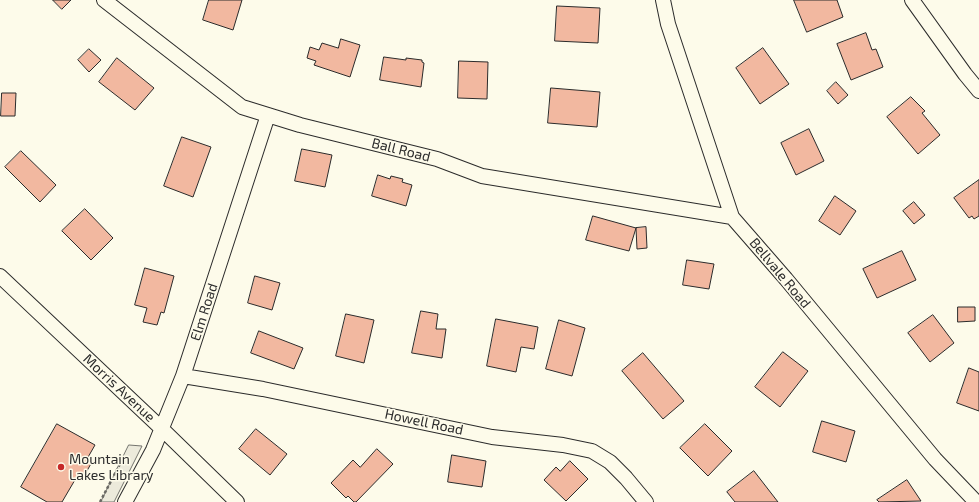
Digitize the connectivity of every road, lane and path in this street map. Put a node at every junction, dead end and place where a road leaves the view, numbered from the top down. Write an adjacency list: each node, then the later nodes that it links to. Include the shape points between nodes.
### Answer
1 (104, 0): 5 (street, Ball Road, via 242,107)
2 (663, 0): 6 (street, Bellvale Road, via 668,24)
3 (912, 0): 4 (street)
4 (979, 91)
5 (268, 115): 6 (street, Ball Road, via 438,159 482,176); 8 (street, Elm Road)
6 (732, 217): 15 (street, Bellvale Road, via 935,459)
7 (0, 276): 9 (street, Morris Avenue)
8 (183, 376): 9 (street, Elm Road); 14 (street, Howell Road, via 264,389 492,437 592,451 610,462)
9 (161, 428): 12 (street, Elm Road, via 153,450); 13 (street, Morris Avenue)
10 (120, 464): 11 (path)
11 (100, 502)
12 (125, 502)
13 (237, 502)
14 (646, 502)
15 (976, 502)

